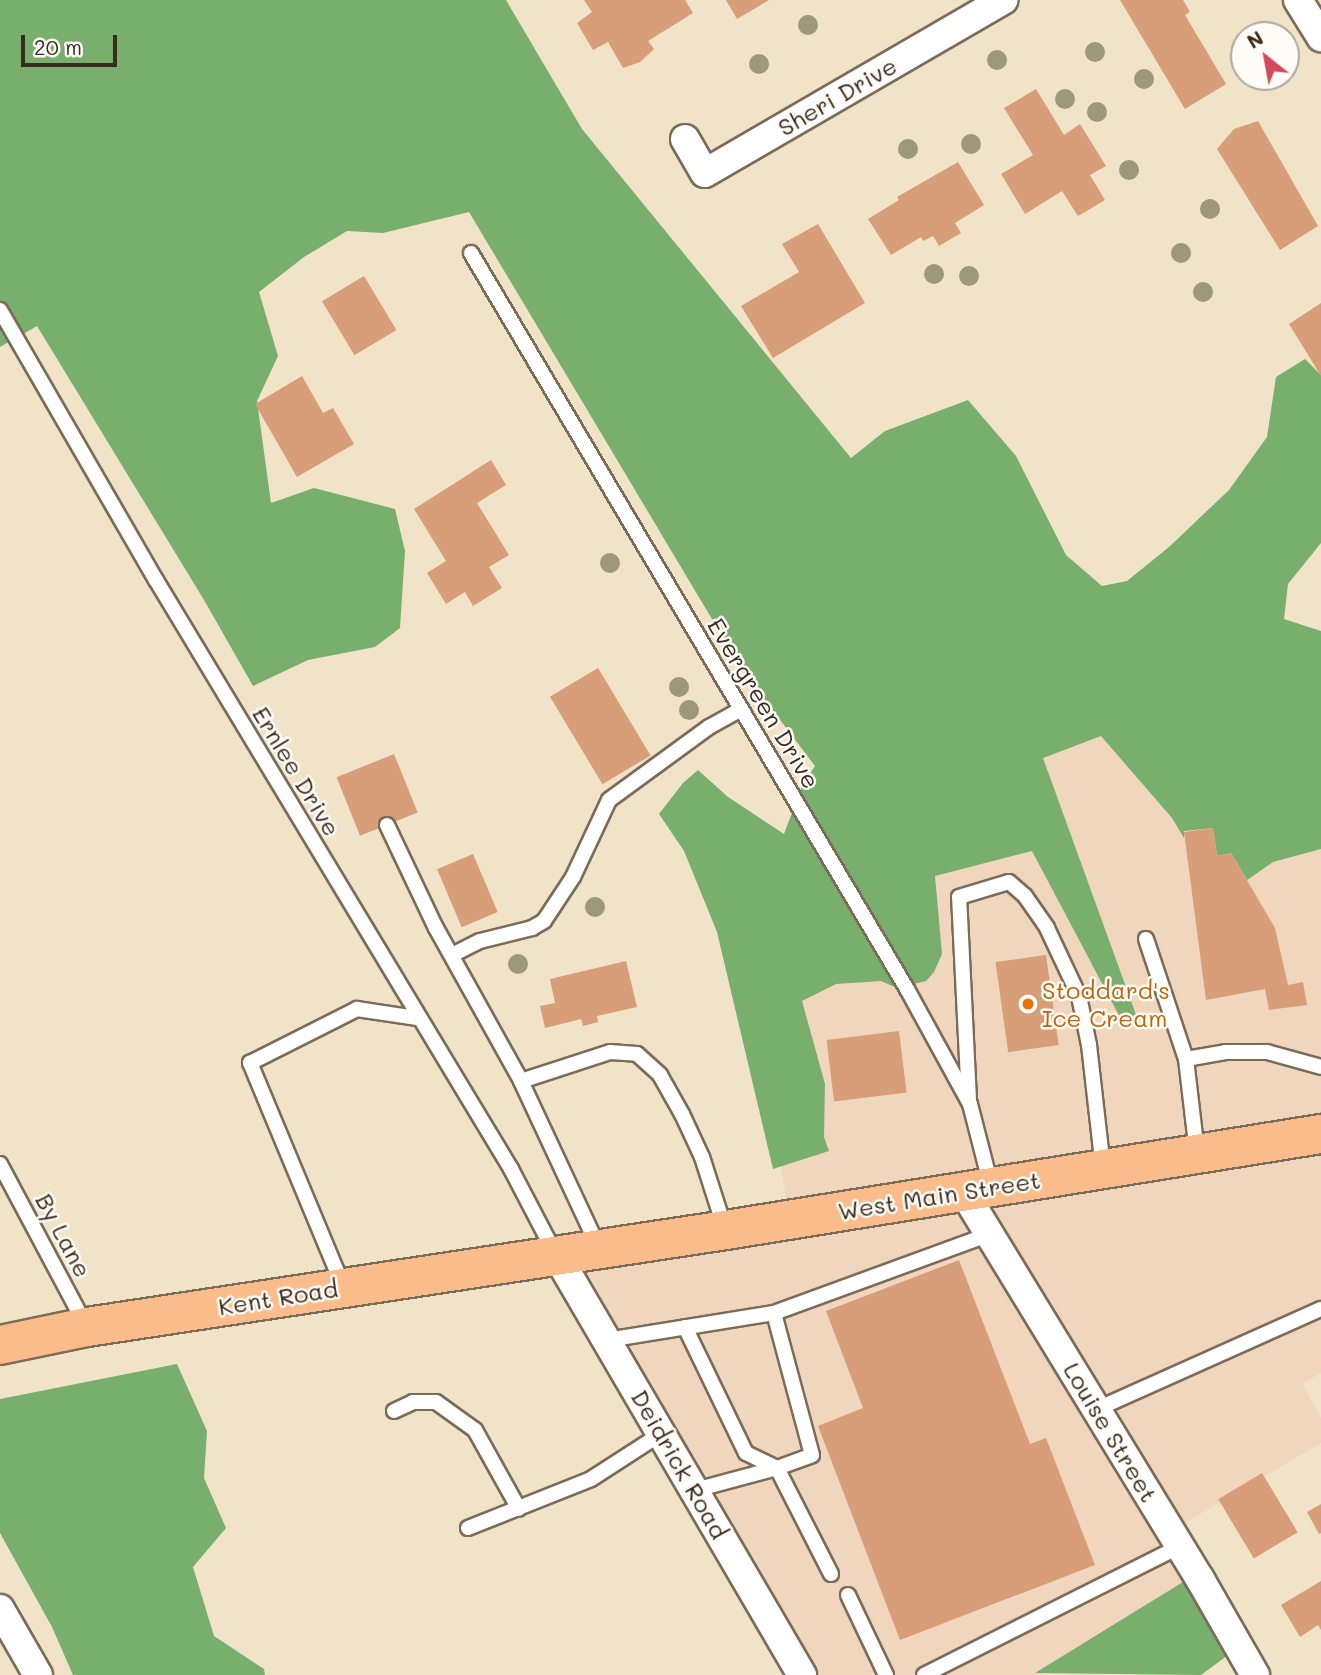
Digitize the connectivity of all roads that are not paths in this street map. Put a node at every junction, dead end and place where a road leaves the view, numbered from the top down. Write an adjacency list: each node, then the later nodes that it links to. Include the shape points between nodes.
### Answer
1 (1003, 0): 4 (street, Sheri Drive, via 705,173)
2 (1298, 0): 3 (street)
3 (1321, 37)
4 (685, 139)
5 (471, 253): 7 (lane, Evergreen Drive)
6 (0, 310): 11 (lane, Ernlee Drive)
7 (741, 709): 10 (lane, via 609,800 572,877 544,921); 15 (lane, Evergreen Drive)
8 (387, 825): 10 (lane)
9 (1146, 939): 12 (lane)
10 (452, 955): 14 (lane)
11 (417, 1018): 24 (lane, Ernlee Drive, via 511,1168); 25 (lane, via 357,1009 250,1063)
12 (1186, 1059): 13 (lane, via 1225,1052 1268,1052); 17 (lane)
13 (1321, 1067)
14 (521, 1081): 21 (lane, via 610,1052 637,1054 660,1075 682,1114); 23 (lane)
15 (970, 1104): 19 (lane, via 960,897 1009,882 1025,895 1047,928 1079,996); 20 (lane, Evergreen Drive)
16 (1321, 1134): 17 (main road, West Main Street)
17 (1197, 1154): 19 (main road, West Main Street)
18 (0, 1164): 28 (lane, By Lane)
19 (1103, 1169): 20 (main road, West Main Street)
20 (977, 1189): 21 (main road, West Main Street); 22 (street, Louise Street)
21 (726, 1230): 23 (main road, West Main Street)
22 (990, 1234): 27 (lane); 32 (street, Louise Street)
23 (599, 1249): 24 (main road, West Main Street)
24 (556, 1254): 25 (main road, Kent Road); 30 (street, Deidrick Road)
25 (343, 1287): 28 (main road, Kent Road)
26 (1321, 1309): 32 (lane)
27 (774, 1313): 29 (lane); 35 (lane, via 812,1455)
28 (87, 1327): 31 (main road, Kent Road)
29 (685, 1327): 30 (lane); 35 (lane, via 746,1453)
30 (607, 1340): 34 (street, Deidrick Road)
31 (0, 1345)
32 (1097, 1409): 39 (street, Louise Street)
33 (394, 1411): 37 (lane, via 413,1402 436,1402 475,1430)
34 (662, 1433): 36 (street, Deidrick Road); 37 (lane, via 592,1479)
35 (777, 1468): 36 (lane); 40 (lane)
36 (695, 1490): 44 (street, Deidrick Road)
37 (519, 1509): 38 (lane)
38 (468, 1528)
39 (1180, 1546): 46 (lane); 47 (street, Louise Street)
40 (831, 1574)
41 (848, 1595): 45 (lane)
42 (2, 1615): 43 (street)
43 (38, 1675)
44 (802, 1675)
45 (886, 1675)
46 (924, 1675)
47 (1255, 1675)

